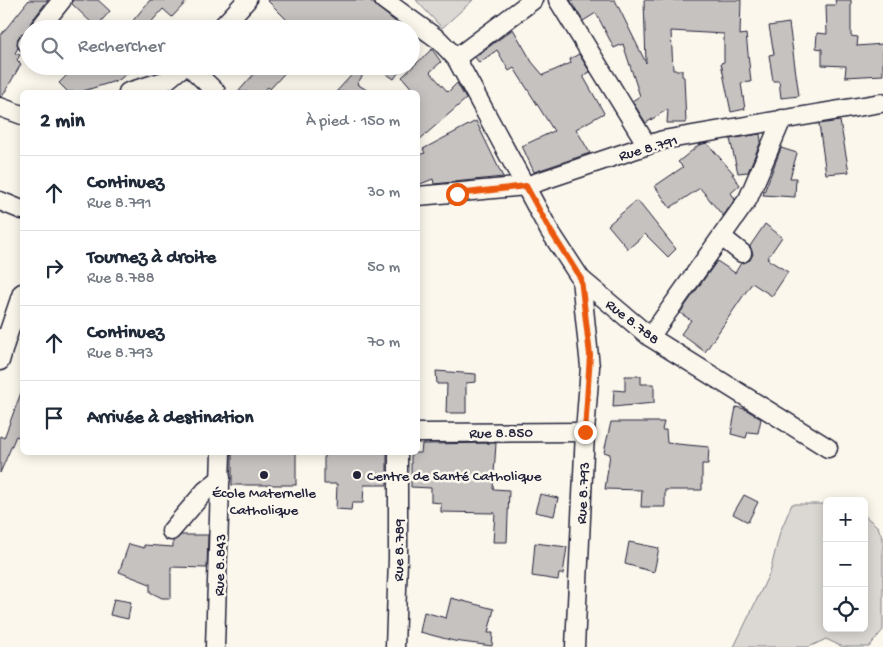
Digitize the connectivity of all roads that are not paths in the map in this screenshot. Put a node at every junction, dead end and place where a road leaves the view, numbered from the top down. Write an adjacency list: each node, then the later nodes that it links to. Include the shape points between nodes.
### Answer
1 (62, 0): 6 (street)
2 (247, 0): 7 (street)
3 (384, 0): 8 (street, Rue 8.788)
4 (558, 0): 19 (street)
5 (520, 3): 10 (street)
6 (46, 20)
7 (228, 20)
8 (411, 20)
9 (420, 27): 10 (street, Rue 8.788)
10 (456, 58): 20 (street, Rue 8.788)
11 (173, 75): 13 (street)
12 (198, 75): 14 (street)
13 (134, 90)
14 (214, 90)
15 (880, 103): 18 (street, Rue 8.791)
16 (0, 107): 17 (street)
17 (20, 115)
18 (782, 119): 19 (street, Rue 8.791); 24 (street, via 748,199)
19 (647, 145): 20 (street, Rue 8.791)
20 (526, 186): 21 (street, Rue 8.791); 26 (street, Rue 8.788)
21 (420, 196)
22 (0, 201): 23 (street)
23 (20, 209)
24 (722, 237): 25 (street); 28 (street)
25 (742, 254)
26 (581, 279): 28 (street, Rue 8.788); 31 (street, Rue 8.793, via 590,355)
27 (20, 298): 29 (street)
28 (650, 337): 33 (street, Rue 8.788)
29 (3, 339): 30 (street)
30 (0, 361)
31 (585, 432): 32 (street, Rue 8.850); 40 (street, Rue 8.793)
32 (420, 433)
33 (828, 448)
34 (221, 455): 36 (street, Rue 8.843)
35 (398, 455): 39 (street, Rue 8.789)
36 (220, 478): 37 (street); 38 (street, Rue 8.843)
37 (171, 531)
38 (215, 647)
39 (395, 647)
40 (574, 647)

